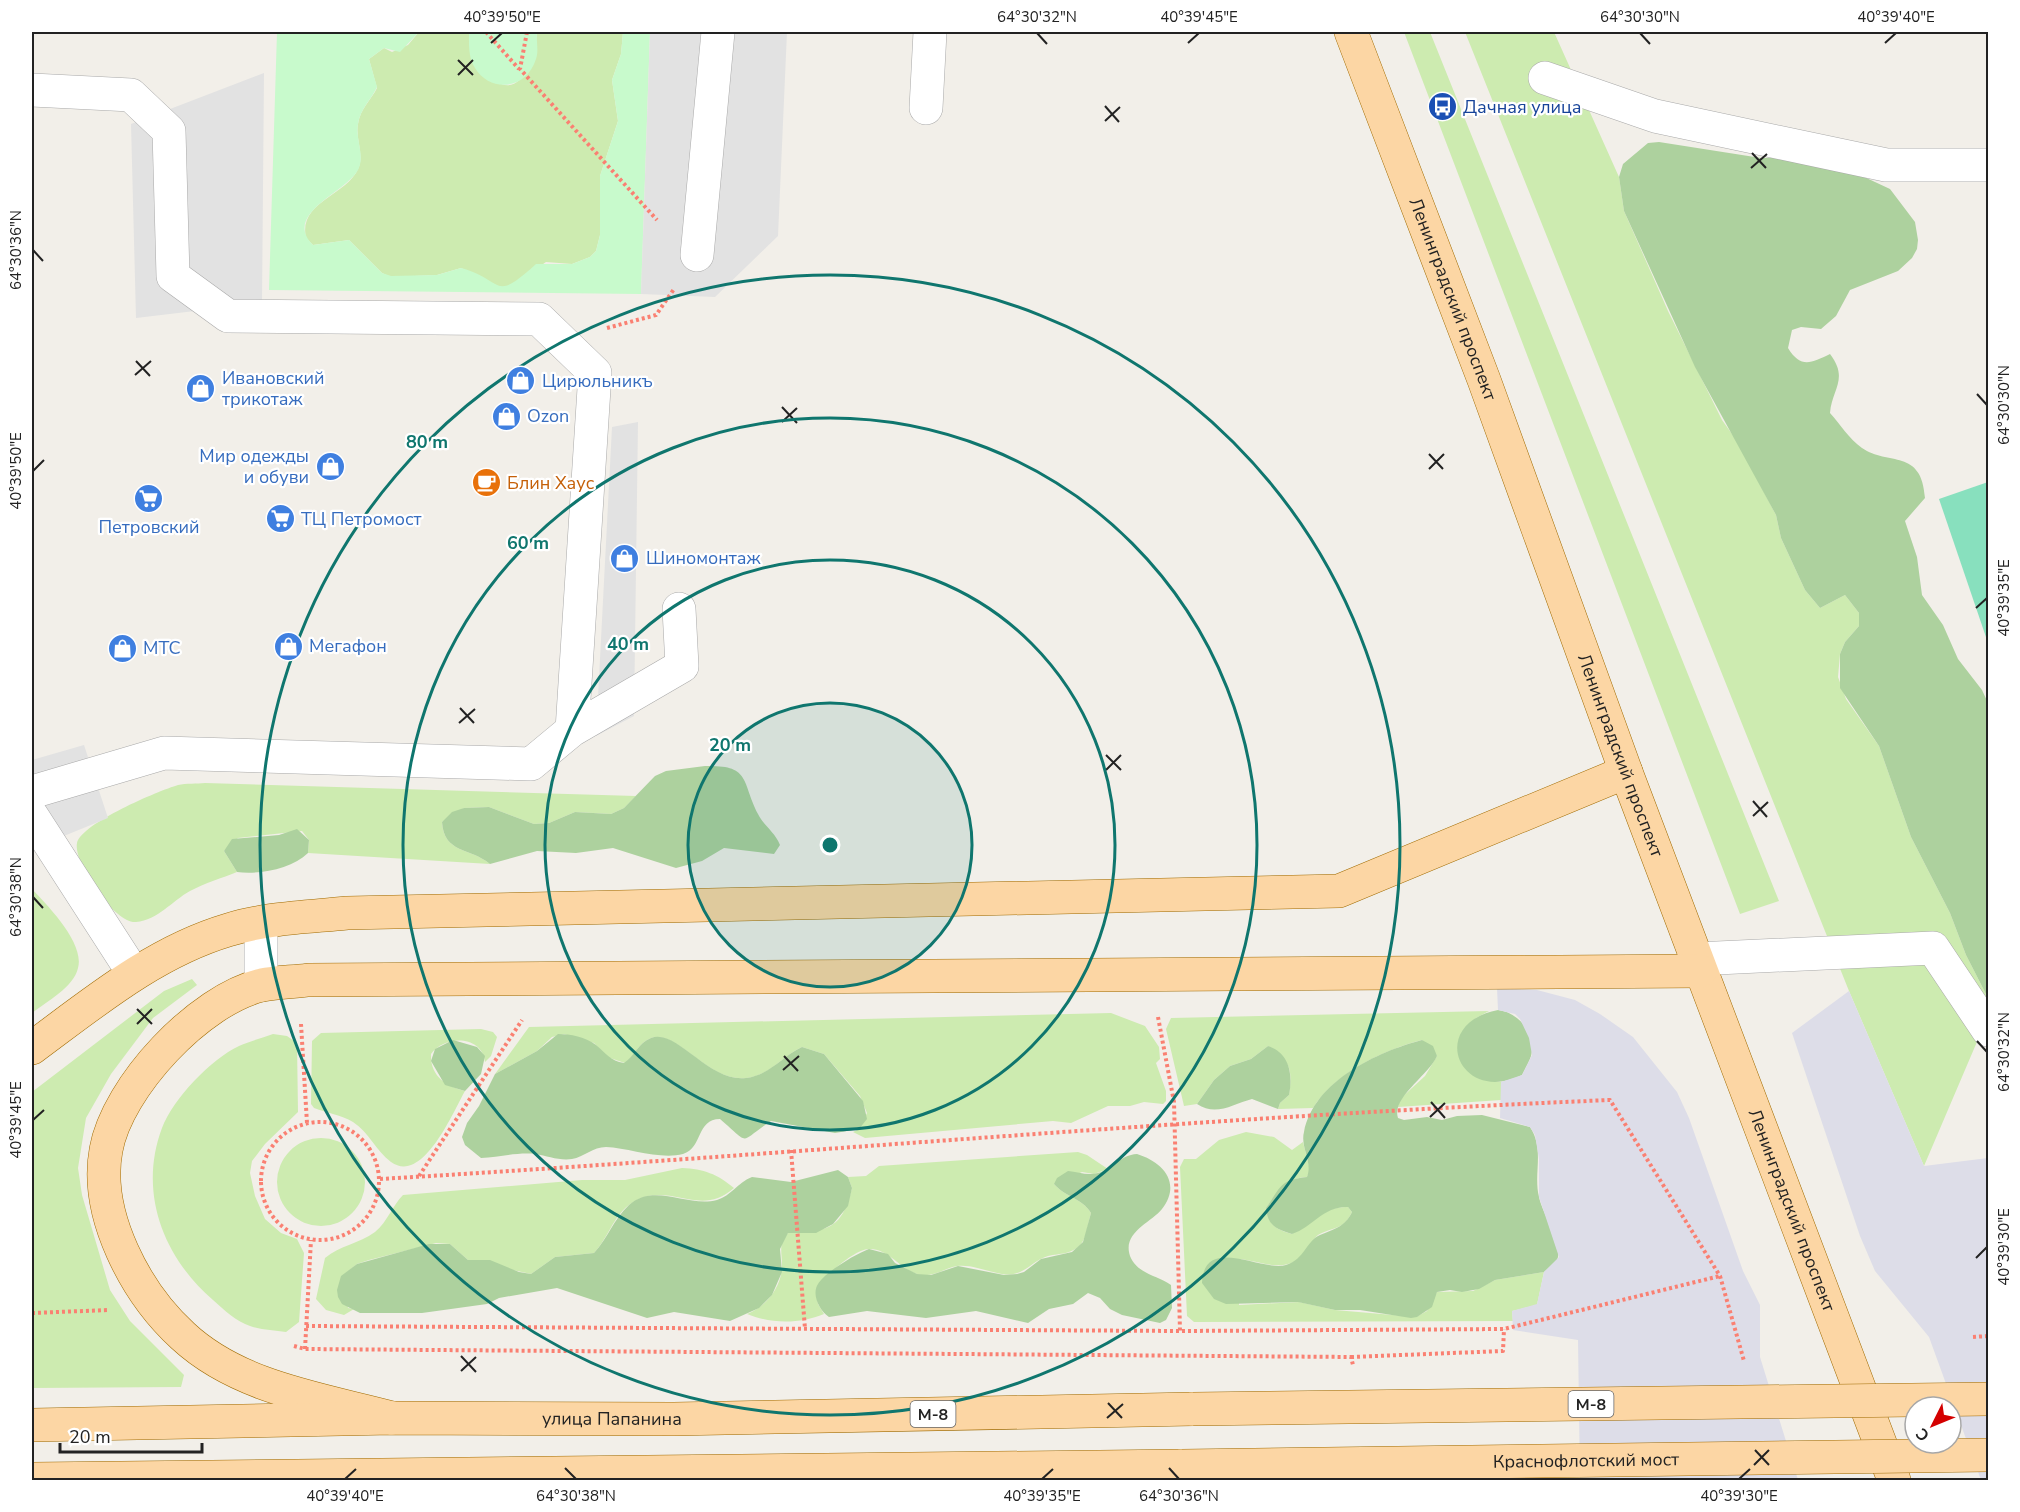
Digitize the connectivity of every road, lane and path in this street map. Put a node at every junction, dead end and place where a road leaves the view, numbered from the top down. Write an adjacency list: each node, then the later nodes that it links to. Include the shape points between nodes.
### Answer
1 (486, 32): 6 (path)
2 (527, 32): 6 (path)
3 (718, 32): 11 (lane)
4 (930, 32): 9 (lane)
5 (1351, 32): 15 (main road, Ленинградский проспект, via 1484,380)
6 (520, 69): 11 (path, via 644,208)
7 (1545, 78): 10 (lane, via 1656,116 1886,165)
8 (32, 90): 12 (lane, via 131,95 169,131 173,276 228,316 539,320)
9 (926, 108)
10 (1989, 165)
11 (697, 255): 12 (path, via 656,315)
12 (561, 340): 14 (lane, via 595,373)
13 (679, 609): 14 (lane, via 682,666)
14 (572, 730): 16 (lane, via 531,764 164,753)
15 (1626, 772): 18 (main road, via 1339,891 347,913); 19 (main road, Ленинградский проспект)
16 (32, 792)
17 (32, 816): 20 (lane)
18 (261, 923): 20 (main road, via 218,934 170,953); 21 (lane)
19 (1698, 965): 21 (main road, via 308,980); 27 (lane, via 1933,948); 54 (main road, Ленинградский проспект)
20 (134, 974): 28 (main road)
21 (261, 985): 48 (main road, via 197,1020 137,1080 116,1117 106,1150 105,1183 113,1224 126,1263 156,1308 184,1338 229,1369 277,1388)
22 (1157, 1015): 30 (path)
23 (512, 1019): 32 (path, via 524,1018)
24 (301, 1024): 25 (path); 26 (path); 29 (path)
25 (312, 1024)
26 (289, 1025)
27 (1989, 1030)
28 (32, 1048)
29 (307, 1123): 33 (path, via 339,1124 363,1139 376,1158); 34 (path, via 281,1136 268,1153 261,1177 264,1201 276,1221 291,1233)
30 (1175, 1125): 31 (path); 35 (path, via 1610,1100); 39 (path)
31 (791, 1150): 32 (path); 37 (path)
32 (418, 1177): 33 (path)
33 (380, 1179): 34 (path, via 375,1205 362,1224 345,1235)
34 (311, 1240): 36 (path)
35 (1720, 1276): 38 (path); 45 (path)
36 (306, 1326): 37 (path); 43 (path)
37 (805, 1329): 39 (path)
38 (1504, 1329): 39 (path); 44 (path, via 1503,1351)
39 (1180, 1331)
40 (1989, 1336): 41 (path)
41 (1973, 1337)
42 (282, 1344): 43 (path)
43 (305, 1349): 44 (path)
44 (1351, 1357): 46 (path)
45 (1746, 1367)
46 (1355, 1372)
47 (1989, 1398): 48 (main road, улица Папанина / М-8, bridge, via 674,1419)
48 (392, 1418): 49 (main road, улица Папанина)
49 (32, 1425)
50 (1989, 1455): 51 (main road, Краснофлотский мост, bridge)
51 (402, 1475): 52 (main road); 53 (main road)
52 (32, 1479)
53 (369, 1480)
54 (1894, 1480)

